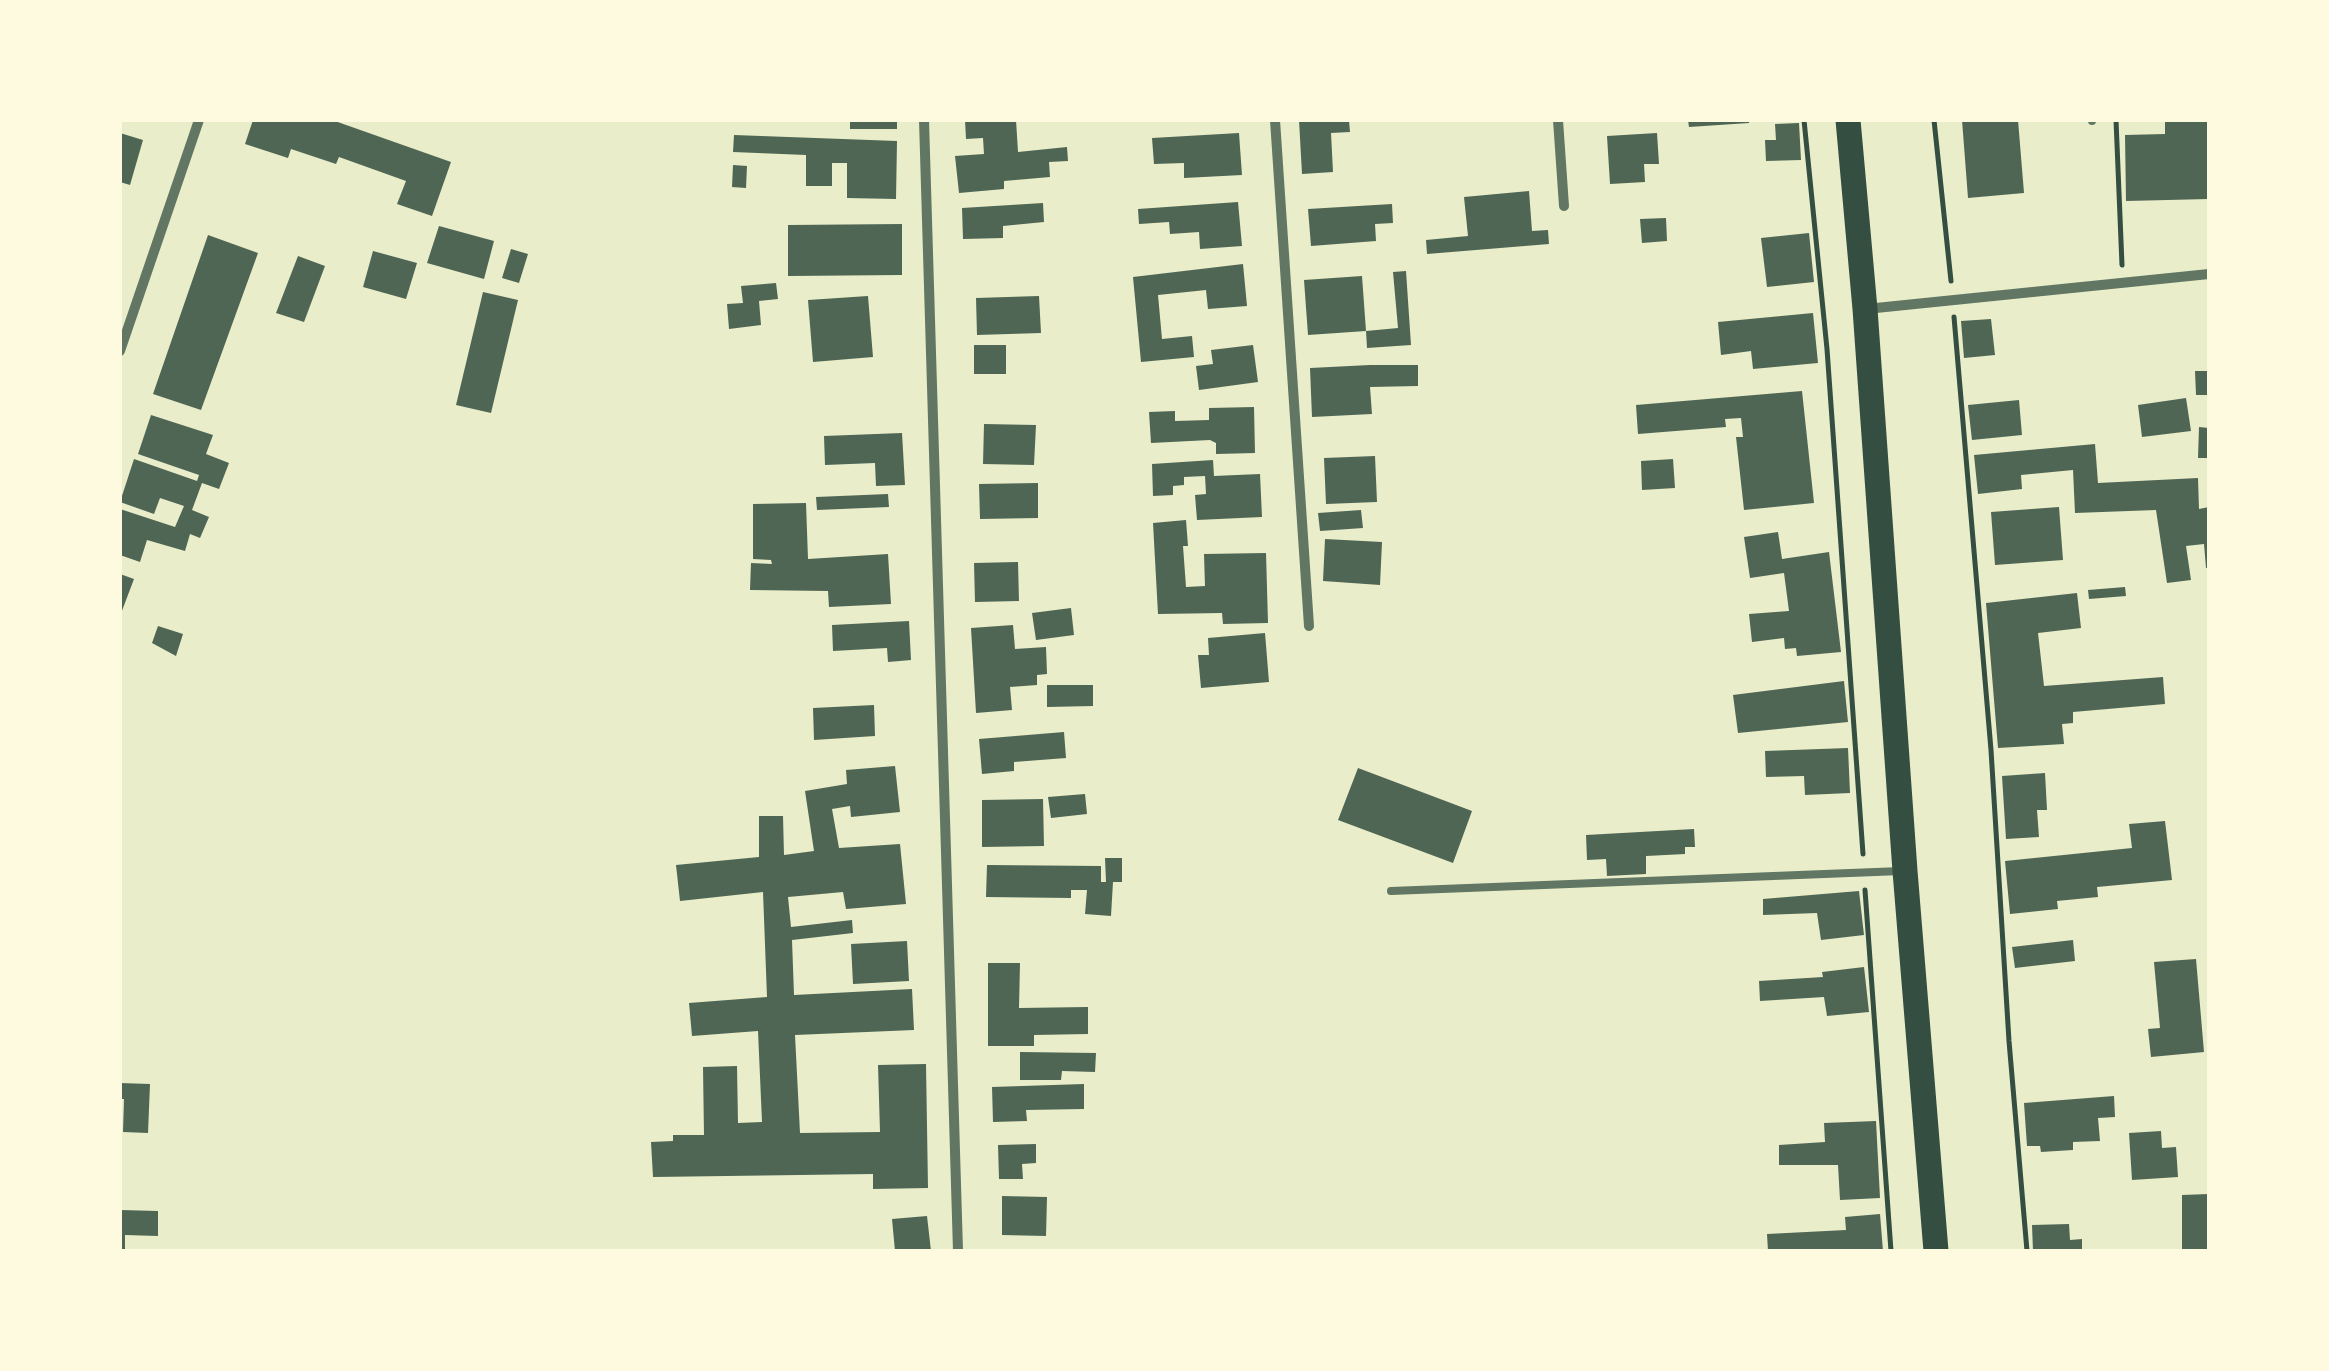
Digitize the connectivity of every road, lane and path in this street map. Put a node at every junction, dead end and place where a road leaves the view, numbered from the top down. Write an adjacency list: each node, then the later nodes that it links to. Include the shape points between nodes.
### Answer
1 (199, 120): 14 (street)
2 (924, 120): 19 (street)
3 (1275, 120): 15 (street)
4 (1558, 120): 9 (street)
5 (1804, 120): 17 (path)
6 (1848, 120): 13 (main road)
7 (1934, 120): 12 (path)
8 (2116, 120): 11 (path)
9 (1564, 206)
10 (2209, 274): 11 (street)
11 (2123, 283): 12 (street)
12 (1953, 300): 13 (street); 22 (path)
13 (1866, 309): 16 (main road)
14 (120, 352)
15 (1309, 626)
16 (1905, 871): 17 (lane); 21 (main road)
17 (1864, 873): 18 (lane); 20 (path)
18 (1391, 891)
19 (958, 1251)
20 (1891, 1251)
21 (1936, 1251)
22 (2027, 1251)

